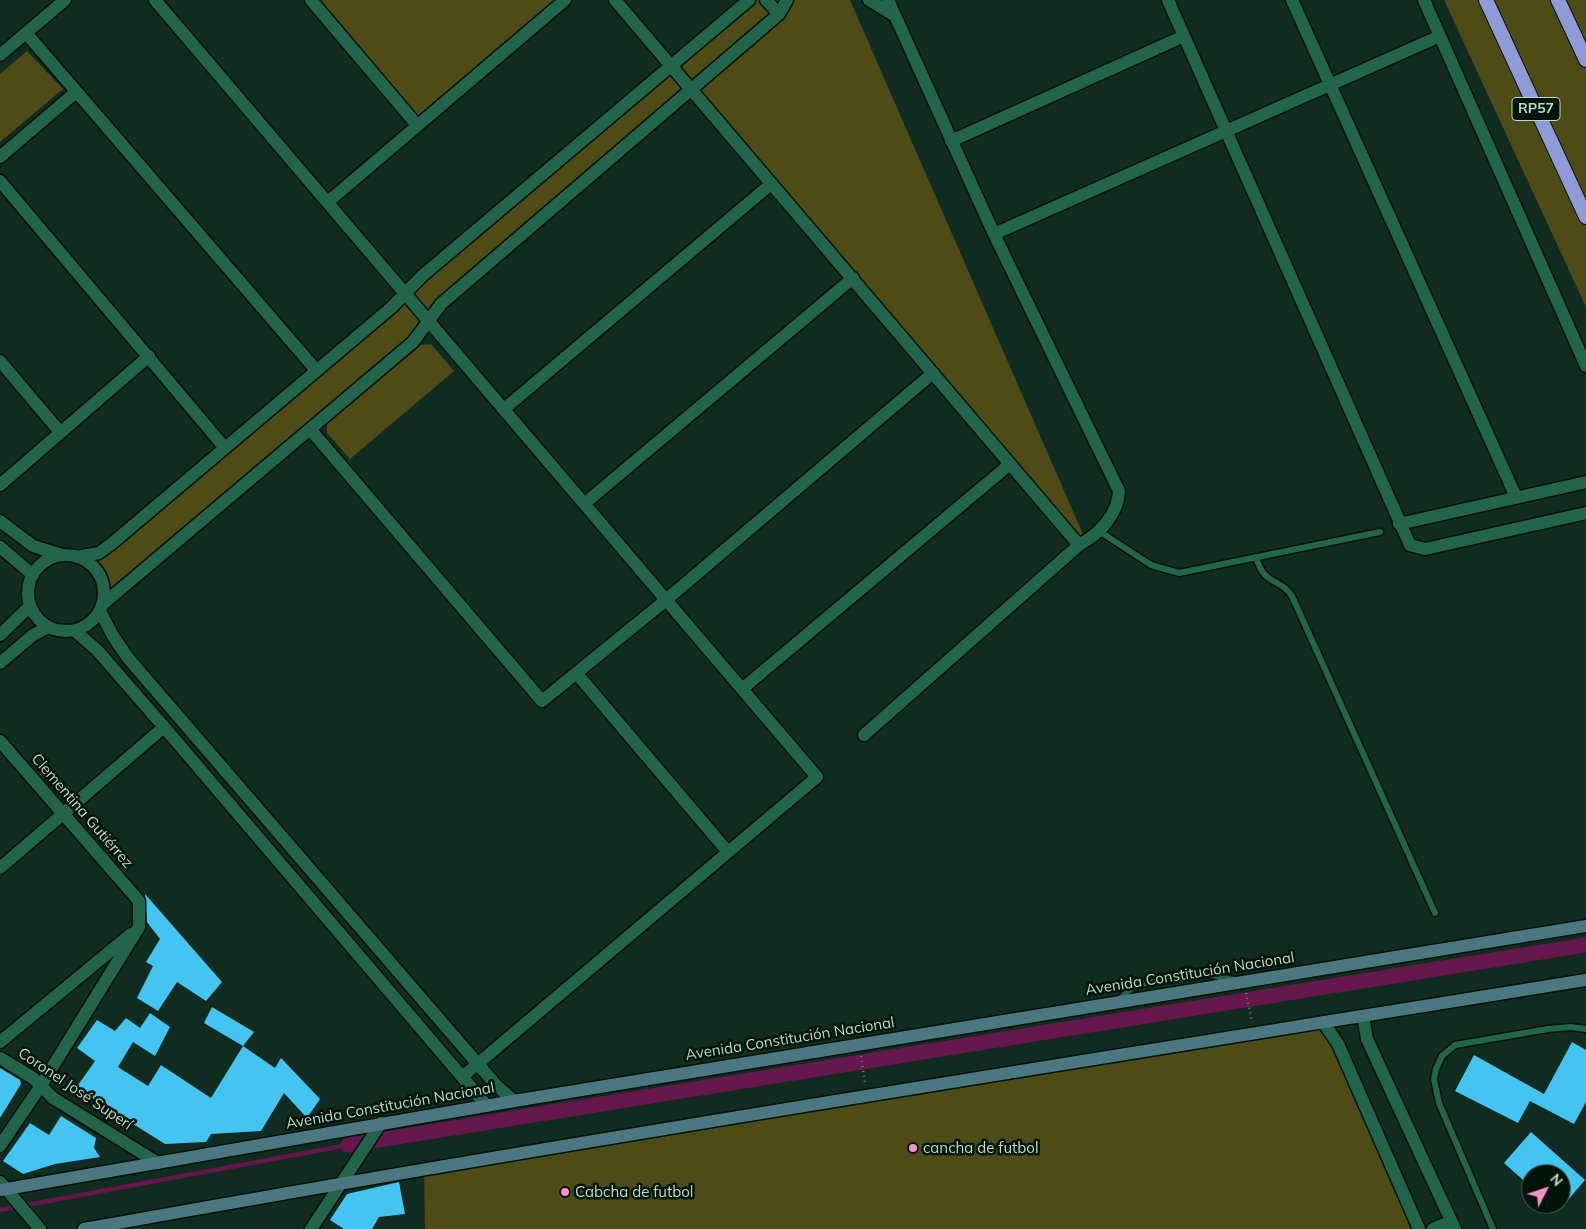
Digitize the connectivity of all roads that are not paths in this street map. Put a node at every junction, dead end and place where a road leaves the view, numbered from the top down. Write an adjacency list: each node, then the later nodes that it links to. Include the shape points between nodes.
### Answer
1 (65, 0): 18 (street)
2 (155, 0): 33 (street)
3 (311, 0): 27 (street)
4 (565, 0): 27 (street)
5 (614, 0): 23 (street)
6 (750, 0): 23 (street)
7 (766, 0): 16 (street)
8 (787, 0): 16 (street)
9 (869, 0): 17 (street)
10 (888, 0): 17 (street)
11 (1168, 0): 19 (street)
12 (1292, 0): 24 (street)
13 (1424, 0): 20 (street)
14 (1486, 0): 34 (highway, RP57)
15 (1558, 0): 22 (highway)
16 (779, 14): 25 (street)
17 (895, 16): 29 (street)
18 (26, 33): 21 (street); 26 (street)
19 (1184, 36): 28 (street); 29 (street)
20 (1440, 36): 24 (street); 41 (street)
21 (0, 55)
22 (1586, 60)
23 (672, 67): 25 (street); 37 (street)
24 (1330, 85): 28 (street); 51 (street)
25 (691, 89): 32 (street); 38 (street, via 442,304)
26 (76, 92): 30 (street); 42 (street)
27 (417, 125): 33 (street)
28 (1225, 130): 35 (street); 55 (street)
29 (951, 141): 35 (street)
30 (0, 156)
31 (0, 181): 39 (street)
32 (771, 184): 36 (street); 44 (street)
33 (329, 201): 37 (street)
34 (1586, 217)
35 (994, 234): 56 (street, via 1119,492 1119,504)
36 (852, 278): 43 (street); 52 (street)
37 (406, 292): 38 (street); 42 (street)
38 (429, 320): 44 (street); 45 (street, via 413,342)
39 (149, 356): 46 (street); 47 (street)
40 (0, 361): 46 (street)
41 (1586, 366)
42 (316, 370): 47 (street)
43 (933, 373): 48 (street); 63 (street)
44 (504, 409): 52 (street)
45 (310, 429): 65 (street); 70 (street, via 542,701)
46 (60, 432): 50 (street)
47 (225, 448): 60 (street, via 99,553)
48 (1010, 464): 58 (street); 71 (street)
49 (1586, 482): 51 (street)
50 (0, 485)
51 (1516, 497): 55 (street)
52 (584, 504): 63 (street)
53 (1586, 513): 55 (street, via 1425,549 1410,545)
54 (0, 521): 60 (street, via 33,546)
55 (1399, 524)
56 (1099, 531): 58 (street); 61 (lane, via 1151,565 1179,573)
57 (1380, 532): 61 (lane)
58 (1079, 545): 73 (street)
59 (0, 547): 62 (street)
60 (70, 556): 62 (street, via 52,558); 65 (street, via 89,563 96,571 103,587)
61 (1256, 557): 80 (lane, via 1267,578 1283,586 1292,596)
62 (33, 575): 64 (street, via 28,590)
63 (666, 600): 70 (street); 71 (street)
64 (30, 606): 66 (street); 68 (street)
65 (101, 607): 67 (street, via 94,620); 78 (street, via 113,636 128,658)
66 (48, 627): 67 (street); 69 (street, via 33,635)
67 (75, 631): 72 (street, via 97,650)
68 (0, 635)
69 (0, 663)
70 (576, 674): 76 (street)
71 (742, 689): 76 (street, via 817,777)
72 (164, 727): 75 (street); 79 (street)
73 (864, 735)
74 (0, 741): 75 (street, Clementina Gutiérrez)
75 (63, 814): 77 (street); 82 (street, Clementina Gutiérrez, via 139,901)
76 (728, 852): 89 (street)
77 (0, 868)
78 (322, 882): 79 (street); 89 (street)
79 (306, 894): 90 (street)
80 (1435, 913)
81 (1586, 926): 92 (main road, Avenida Constitución Nacional)
82 (139, 928): 87 (street); 91 (street)
83 (1586, 980): 84 (main road)
84 (1362, 1016): 85 (main road); 99 (street, via 1367,1039)
85 (1324, 1022): 97 (main road); 103 (street, via 1338,1044)
86 (1586, 1029): 105 (lane, via 1571,1026 1455,1045 1442,1056 1436,1069 1434,1079 1438,1103)
87 (0, 1042)
88 (0, 1058): 91 (street, Coronel José Superí, via 32,1078)
89 (479, 1064): 90 (street); 92 (street)
90 (462, 1077): 93 (street)
91 (40, 1087): 95 (street); 96 (street, Coronel José Superí)
92 (514, 1101): 93 (main road, Avenida Constitución Nacional)
93 (487, 1106): 94 (main road, Avenida Constitución Nacional)
94 (382, 1123): 96 (main road, Avenida Constitución Nacional); 97 (street)
95 (0, 1146)
96 (158, 1163): 98 (main road, Avenida Constitución Nacional)
97 (341, 1183): 101 (main road); 102 (street)
98 (5, 1190): 100 (street)
99 (1453, 1225): 104 (street)
100 (40, 1229)
101 (84, 1229)
102 (311, 1229)
103 (1419, 1229)
104 (1433, 1229)
105 (1494, 1229)

